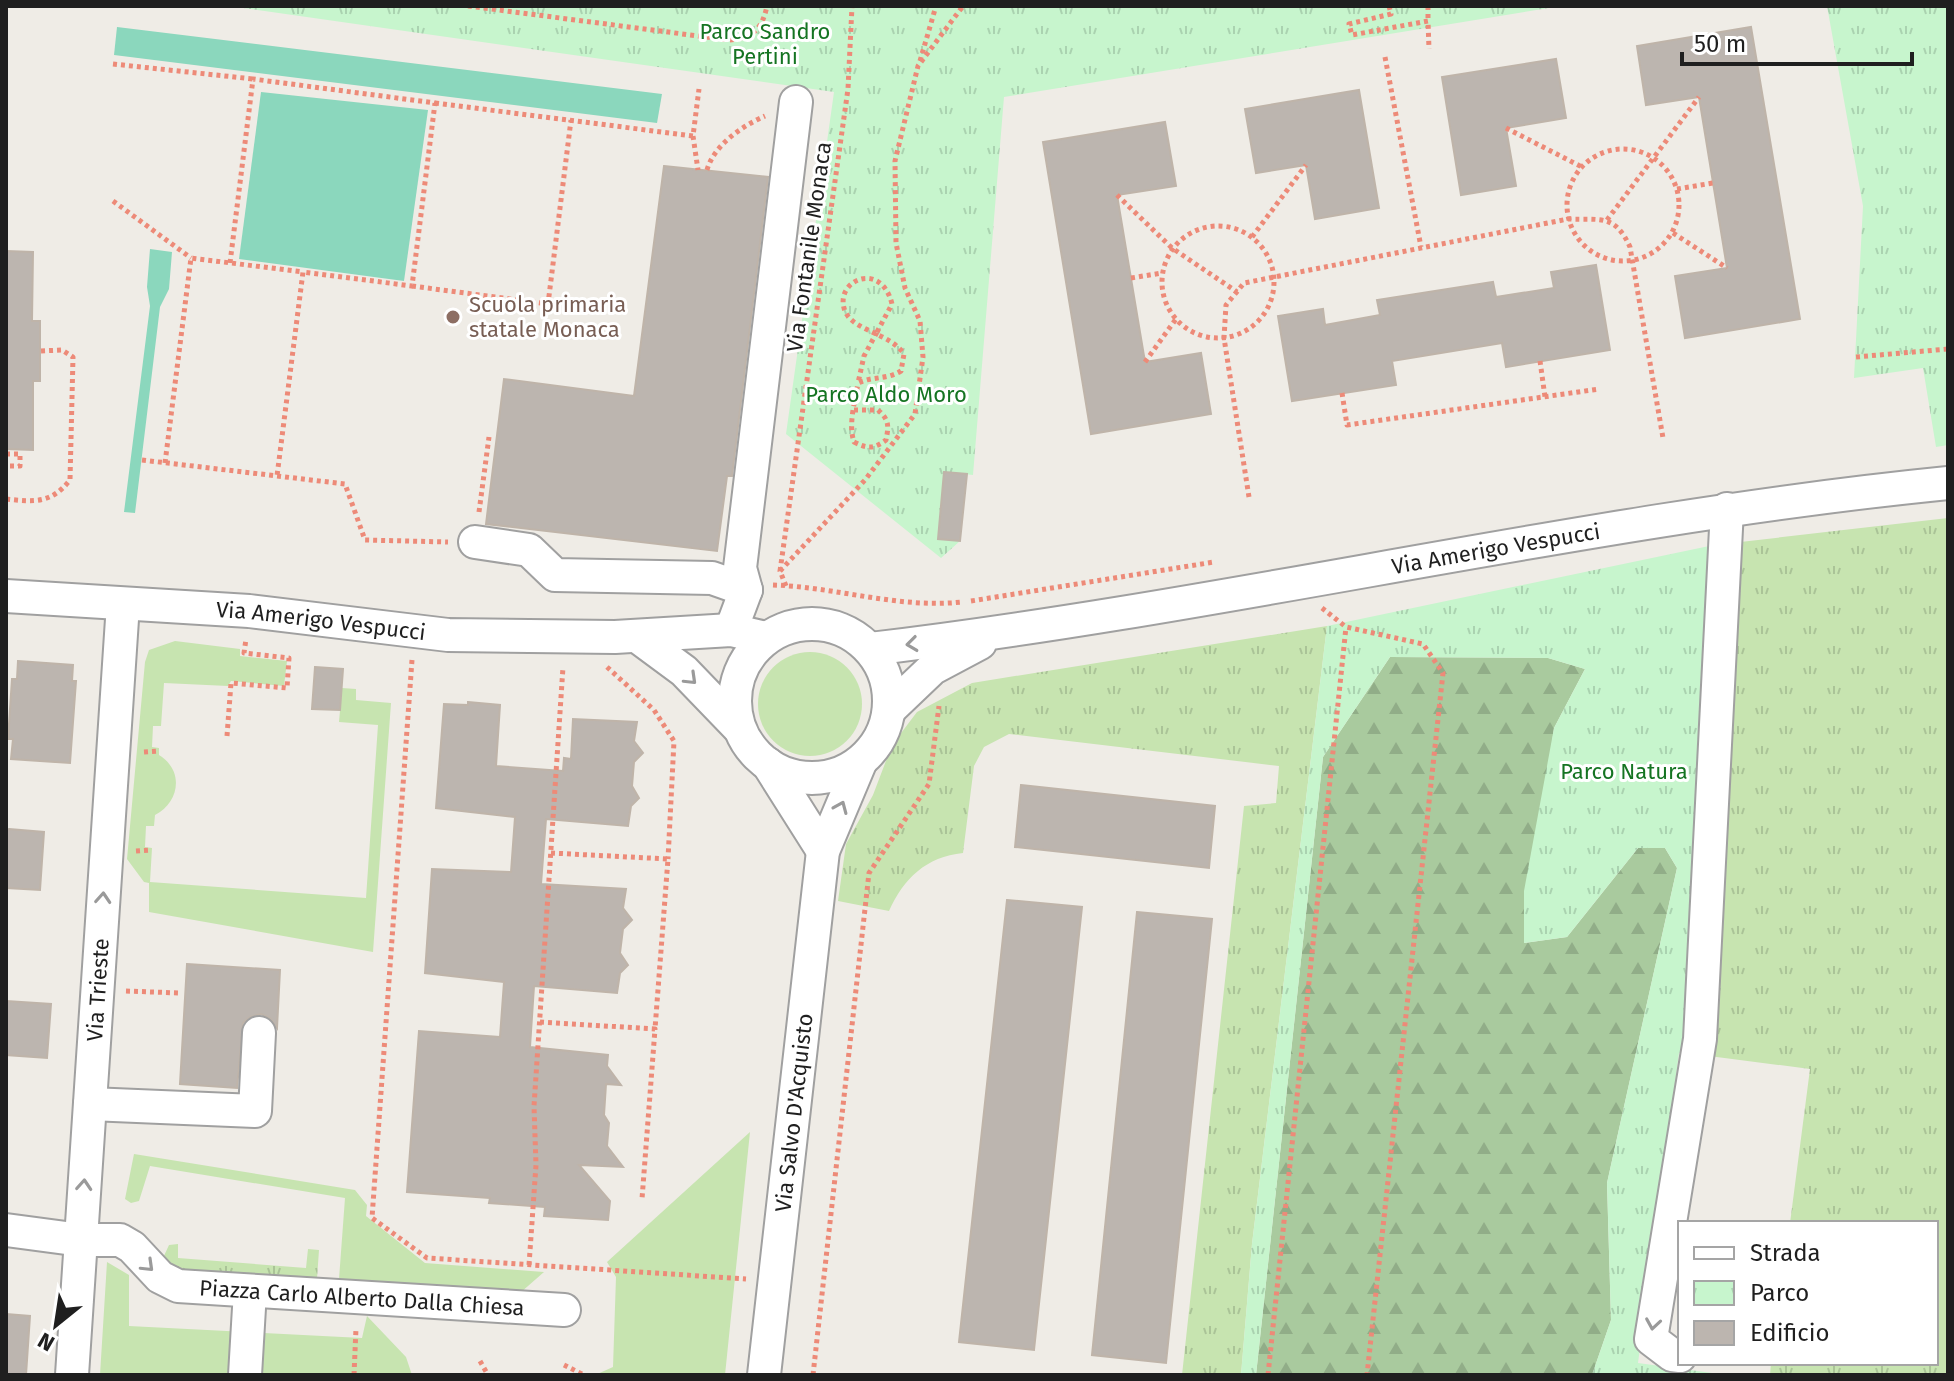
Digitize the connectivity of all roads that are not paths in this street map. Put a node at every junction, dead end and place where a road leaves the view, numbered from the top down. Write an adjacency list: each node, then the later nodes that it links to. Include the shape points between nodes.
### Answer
1 (796, 102): 5 (street, via 740,568)
2 (1948, 483): 3 (street, Via Amerigo Vespucci)
3 (1727, 509): 12 (street, Via Amerigo Vespucci, via 1045,623); 22 (street, via 1700,1039)
4 (475, 542): 5 (street, via 529,550 555,575 712,578)
5 (746, 590): 8 (street)
6 (6, 596): 7 (street, Via Amerigo Vespucci)
7 (123, 604): 9 (street, Via Amerigo Vespucci, via 249,611 415,632); 19 (street, Via Trieste, one-way to 7)
8 (731, 630): 9 (street, Via Amerigo Vespucci); 10 (street, Via Amerigo Vespucci)
9 (638, 637): 14 (street, one-way to 14, via 684,671)
10 (766, 638): 11 (street, via 792,626 820,623 848,632); 14 (street, via 748,655 737,678)
11 (870, 649): 12 (street, Via Amerigo Vespucci, one-way to 11); 13 (street, via 886,677)
12 (931, 655): 13 (street, Via Amerigo Vespucci)
13 (890, 709): 15 (street, Via Amerigo Vespucci, via 880,739)
14 (738, 727): 16 (street)
15 (860, 763): 16 (street, via 834,776 805,779); 17 (street, Via Salvo D'Acquisto, one-way to 15)
16 (768, 764): 17 (street)
17 (823, 851): 28 (street, Via Salvo D'Acquisto)
18 (259, 1033): 19 (street, via 255,1111)
19 (90, 1104): 21 (street, Via Trieste, one-way to 19)
20 (6, 1230): 21 (street, Piazza Carlo Alberto Dalla Chiesa)
21 (81, 1240): 23 (street, Piazza Carlo Alberto Dalla Chiesa, one-way to 23, via 120,1240 160,1277 178,1286); 26 (street, Via Trieste)
22 (1671, 1276): 25 (street, one-way to 25, via 1651,1339)
23 (250, 1291): 24 (street, Piazza Carlo Alberto Dalla Chiesa); 27 (street)
24 (564, 1310)
25 (1678, 1356)
26 (72, 1375)
27 (245, 1375)
28 (764, 1375)

